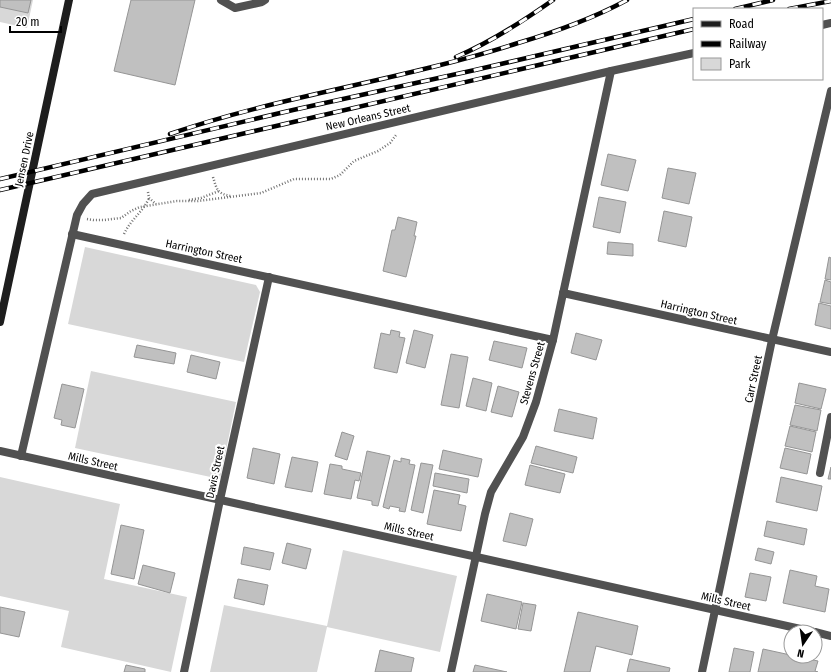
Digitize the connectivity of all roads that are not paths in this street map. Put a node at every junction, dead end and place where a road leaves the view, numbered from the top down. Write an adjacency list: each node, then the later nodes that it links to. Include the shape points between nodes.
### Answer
1 (69, 0): 10 (main road, Jensen Drive)
2 (221, 0): 3 (street, via 235,8)
3 (265, 0)
4 (693, 53): 5 (street, New Orleans Street)
5 (611, 71): 7 (street, New Orleans Street, via 92,194 77,215); 9 (street, Stevens Street)
6 (831, 91): 12 (street, Carr Street)
7 (72, 234): 8 (street, Harrington Street); 16 (street)
8 (269, 277): 11 (street, Harrington Street); 18 (street, Davis Street)
9 (563, 293): 11 (street, Stevens Street); 12 (street, Harrington Street)
10 (0, 322)
11 (553, 340): 19 (street, Stevens Street, via 536,402 523,437 491,492)
12 (772, 340): 13 (street, Harrington Street); 20 (street, Carr Street)
13 (831, 352)
14 (831, 417): 17 (street)
15 (0, 451): 16 (street, Mills Street)
16 (21, 456): 18 (street, Mills Street)
17 (820, 473)
18 (220, 500): 19 (street, Mills Street); 22 (street, Davis Street)
19 (476, 557): 20 (street, Mills Street); 23 (street, Stevens Street)
20 (716, 610): 21 (street, Mills Street); 24 (street, Carr Street)
21 (783, 625)
22 (184, 672)
23 (451, 672)
24 (702, 672)

